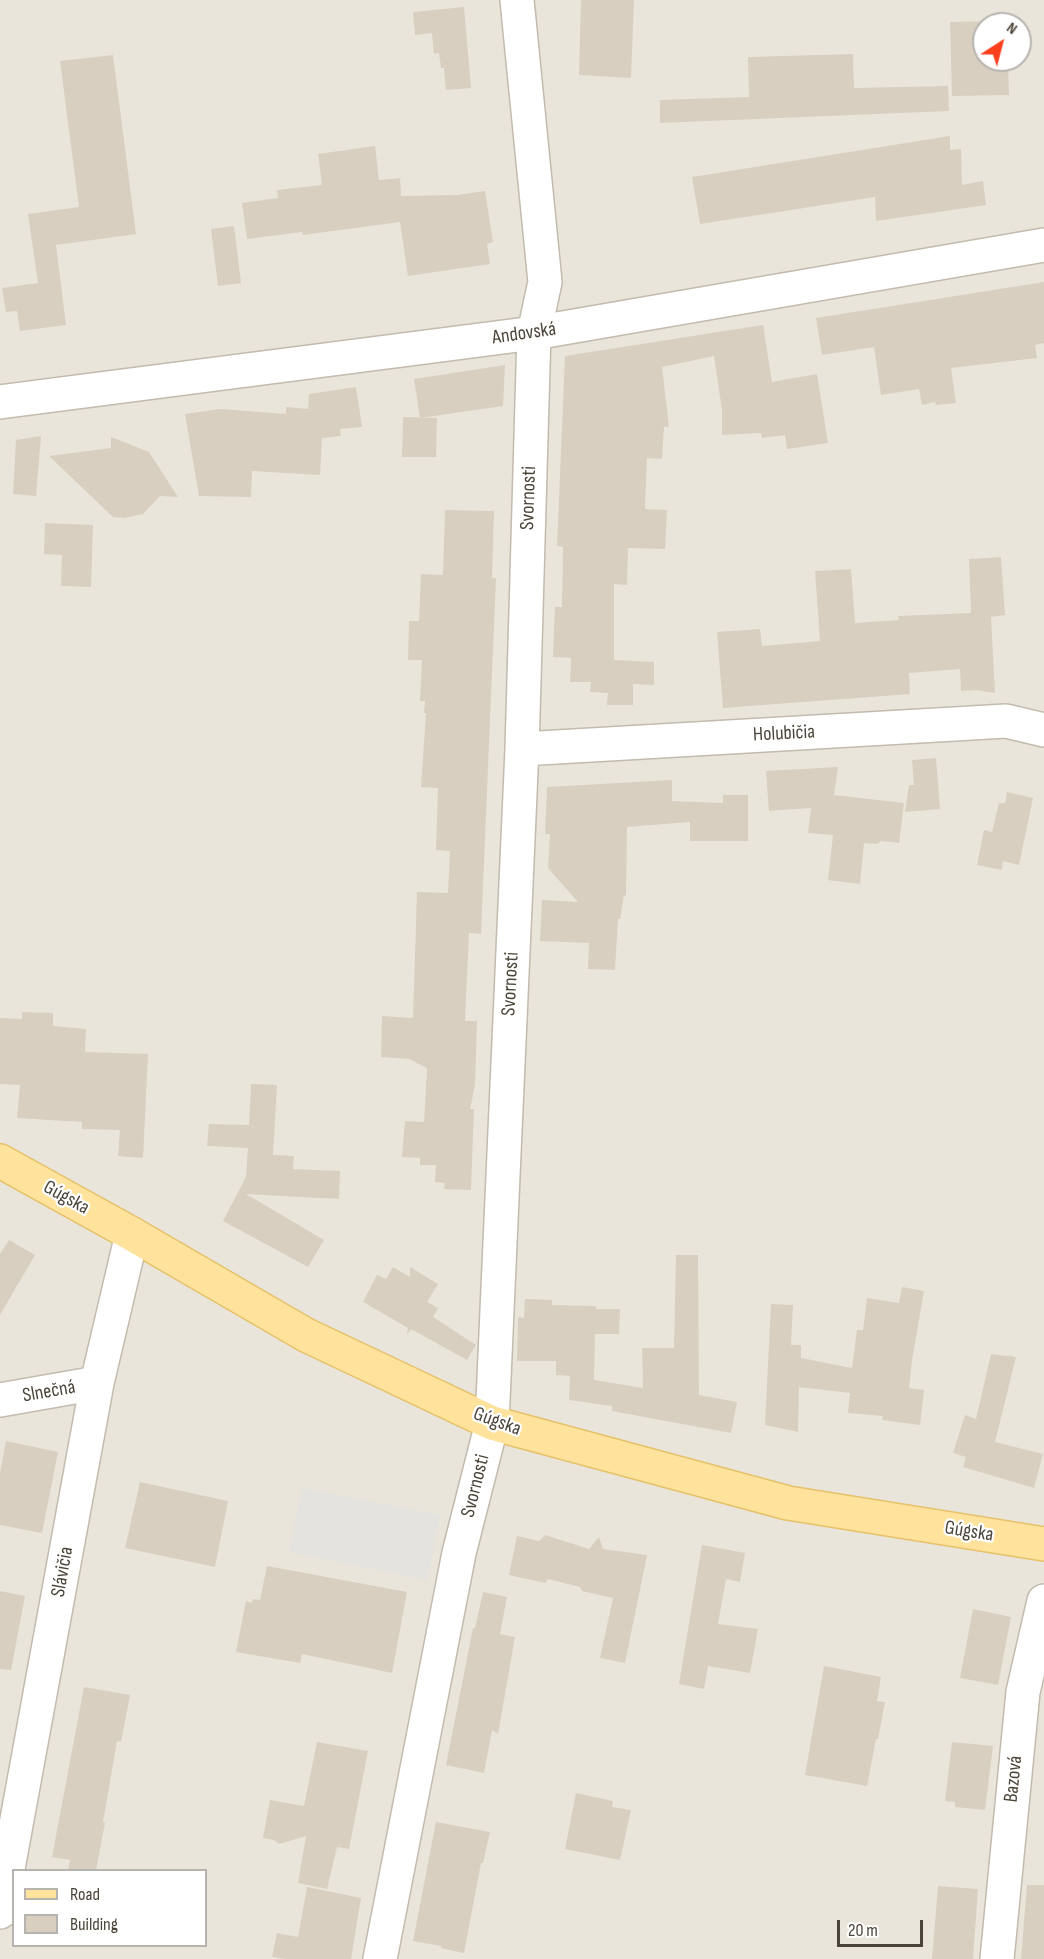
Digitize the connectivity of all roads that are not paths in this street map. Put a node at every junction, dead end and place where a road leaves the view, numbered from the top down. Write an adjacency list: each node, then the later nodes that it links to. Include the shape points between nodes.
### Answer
1 (518, 0): 3 (street, Svornosti, via 545,282)
2 (1044, 245): 3 (street, Andovská)
3 (534, 333): 4 (street, Andovská); 6 (street, Svornosti)
4 (0, 402)
5 (1044, 730): 6 (street, Holubičia, via 1006,721)
6 (522, 749): 11 (street, Svornosti)
7 (0, 1161): 8 (main road, Gúgska)
8 (132, 1234): 9 (street, Slávičia); 11 (main road, Gúgska, via 306,1335)
9 (97, 1383): 10 (street, Slnečná); 14 (street, Slávičia)
10 (0, 1400)
11 (492, 1423): 12 (main road, Gúgska, via 788,1503); 15 (street, Svornosti, via 459,1553)
12 (1044, 1544)
13 (1044, 1601): 16 (street, Bazová, via 1023,1692)
14 (0, 1912)
15 (380, 1959)
16 (997, 1959)

